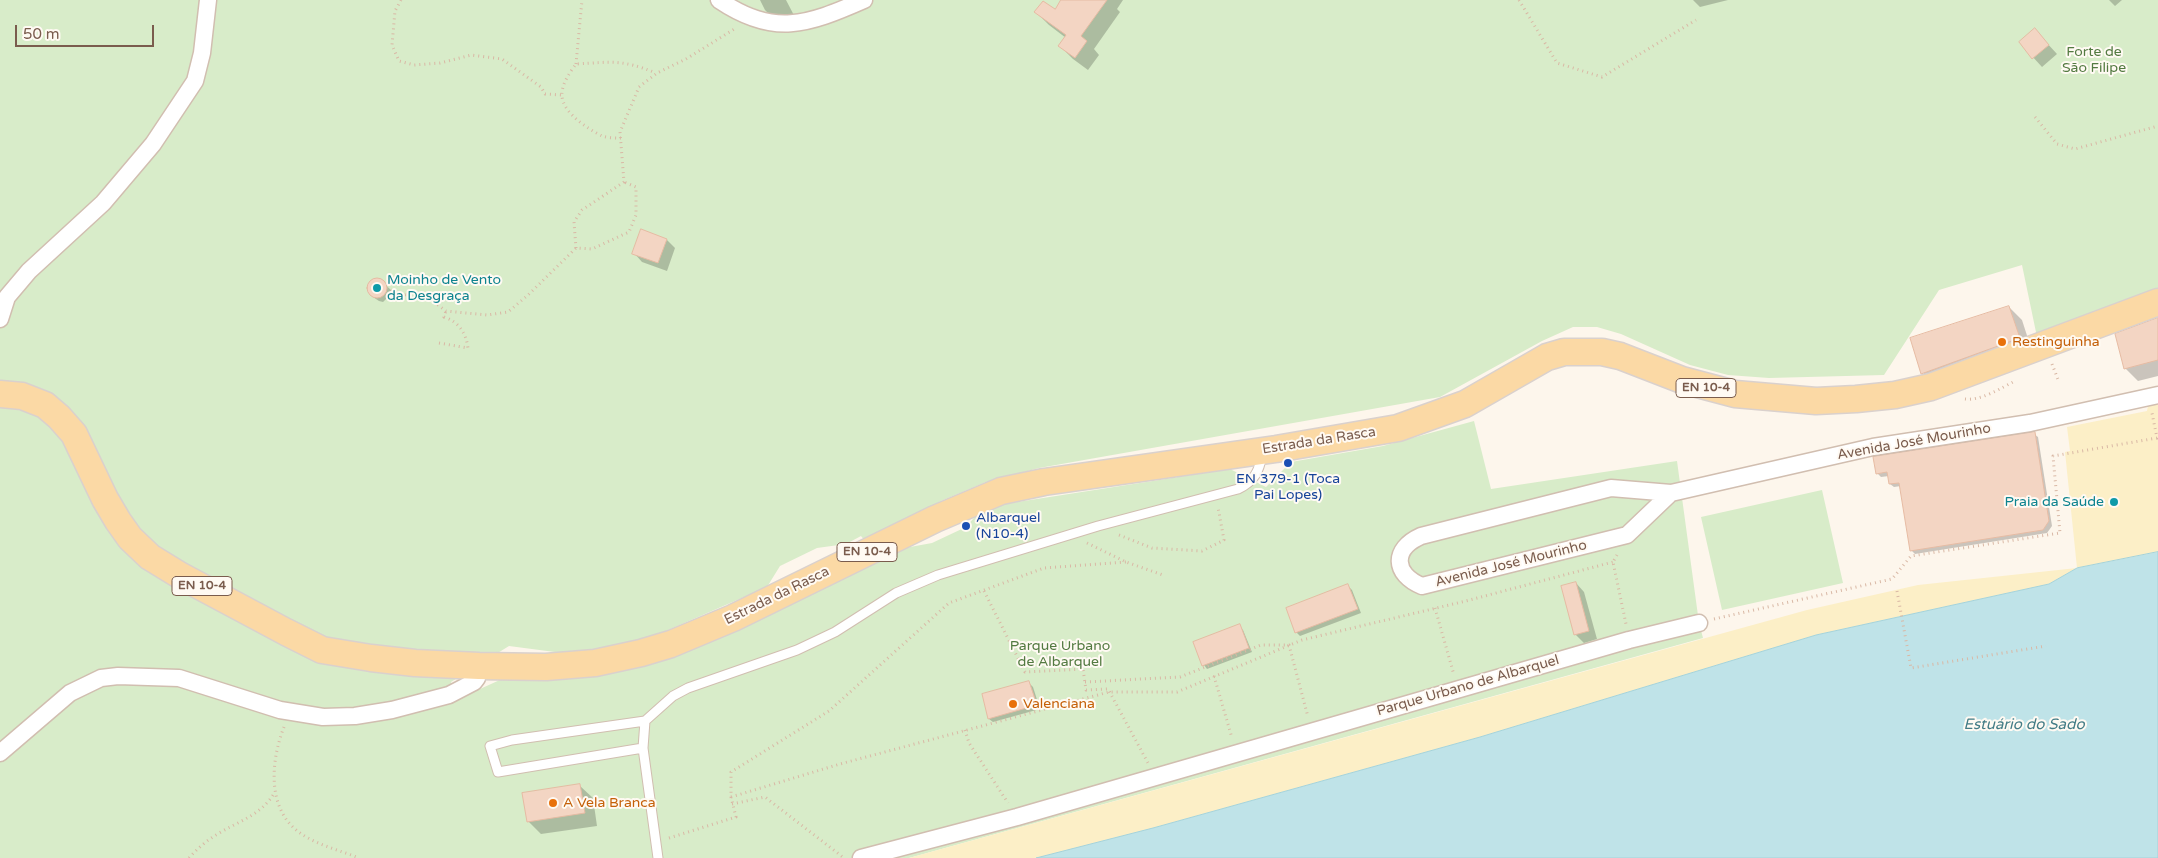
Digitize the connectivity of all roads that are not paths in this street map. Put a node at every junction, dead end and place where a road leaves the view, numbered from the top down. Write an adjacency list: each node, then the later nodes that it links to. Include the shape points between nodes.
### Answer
1 (208, 0): 5 (street, via 195,81 153,144 103,203 29,270 12,290)
2 (719, 0): 3 (street, via 732,9 772,24 796,25)
3 (864, 0)
4 (2158, 302): 8 (main road, Estrada da Rasca / EN 10-4, via 1931,387 1895,395 1816,401 1735,394 1682,380 1620,356 1602,352 1564,352 1547,357 1465,404 1425,420 1362,436)
5 (0, 320)
6 (0, 394): 11 (main road, EN 10-4, via 22,396 45,405 59,417 74,434 104,499 126,532 150,557 182,576 322,650 415,663)
7 (2153, 396): 9 (street, Avenida José Mourinho, via 2030,422 1873,447)
8 (1262, 450): 11 (main road, Estrada da Rasca / EN 10-4, via 1002,491 942,515 706,630 641,653 569,666); 12 (lane, via 1258,472 1238,488 938,575 896,593 835,632 797,650 688,688 673,696)
9 (1672, 493): 9 (street, Avenida José Mourinho, via 1610,488 1421,536 1408,542 1400,554 1401,568 1409,580 1422,586 1429,585 1627,535)
10 (1699, 623): 16 (street, Parque Urbano de Albarquel, via 1629,640 1017,817)
11 (478, 666): 14 (street, via 477,678 448,695 355,716 309,716 290,712 179,678 101,678 70,693)
12 (644, 721): 13 (lane); 13 (lane, via 490,746 498,772)
13 (644, 748): 15 (lane)
14 (0, 753)
15 (658, 858)
16 (861, 858)

